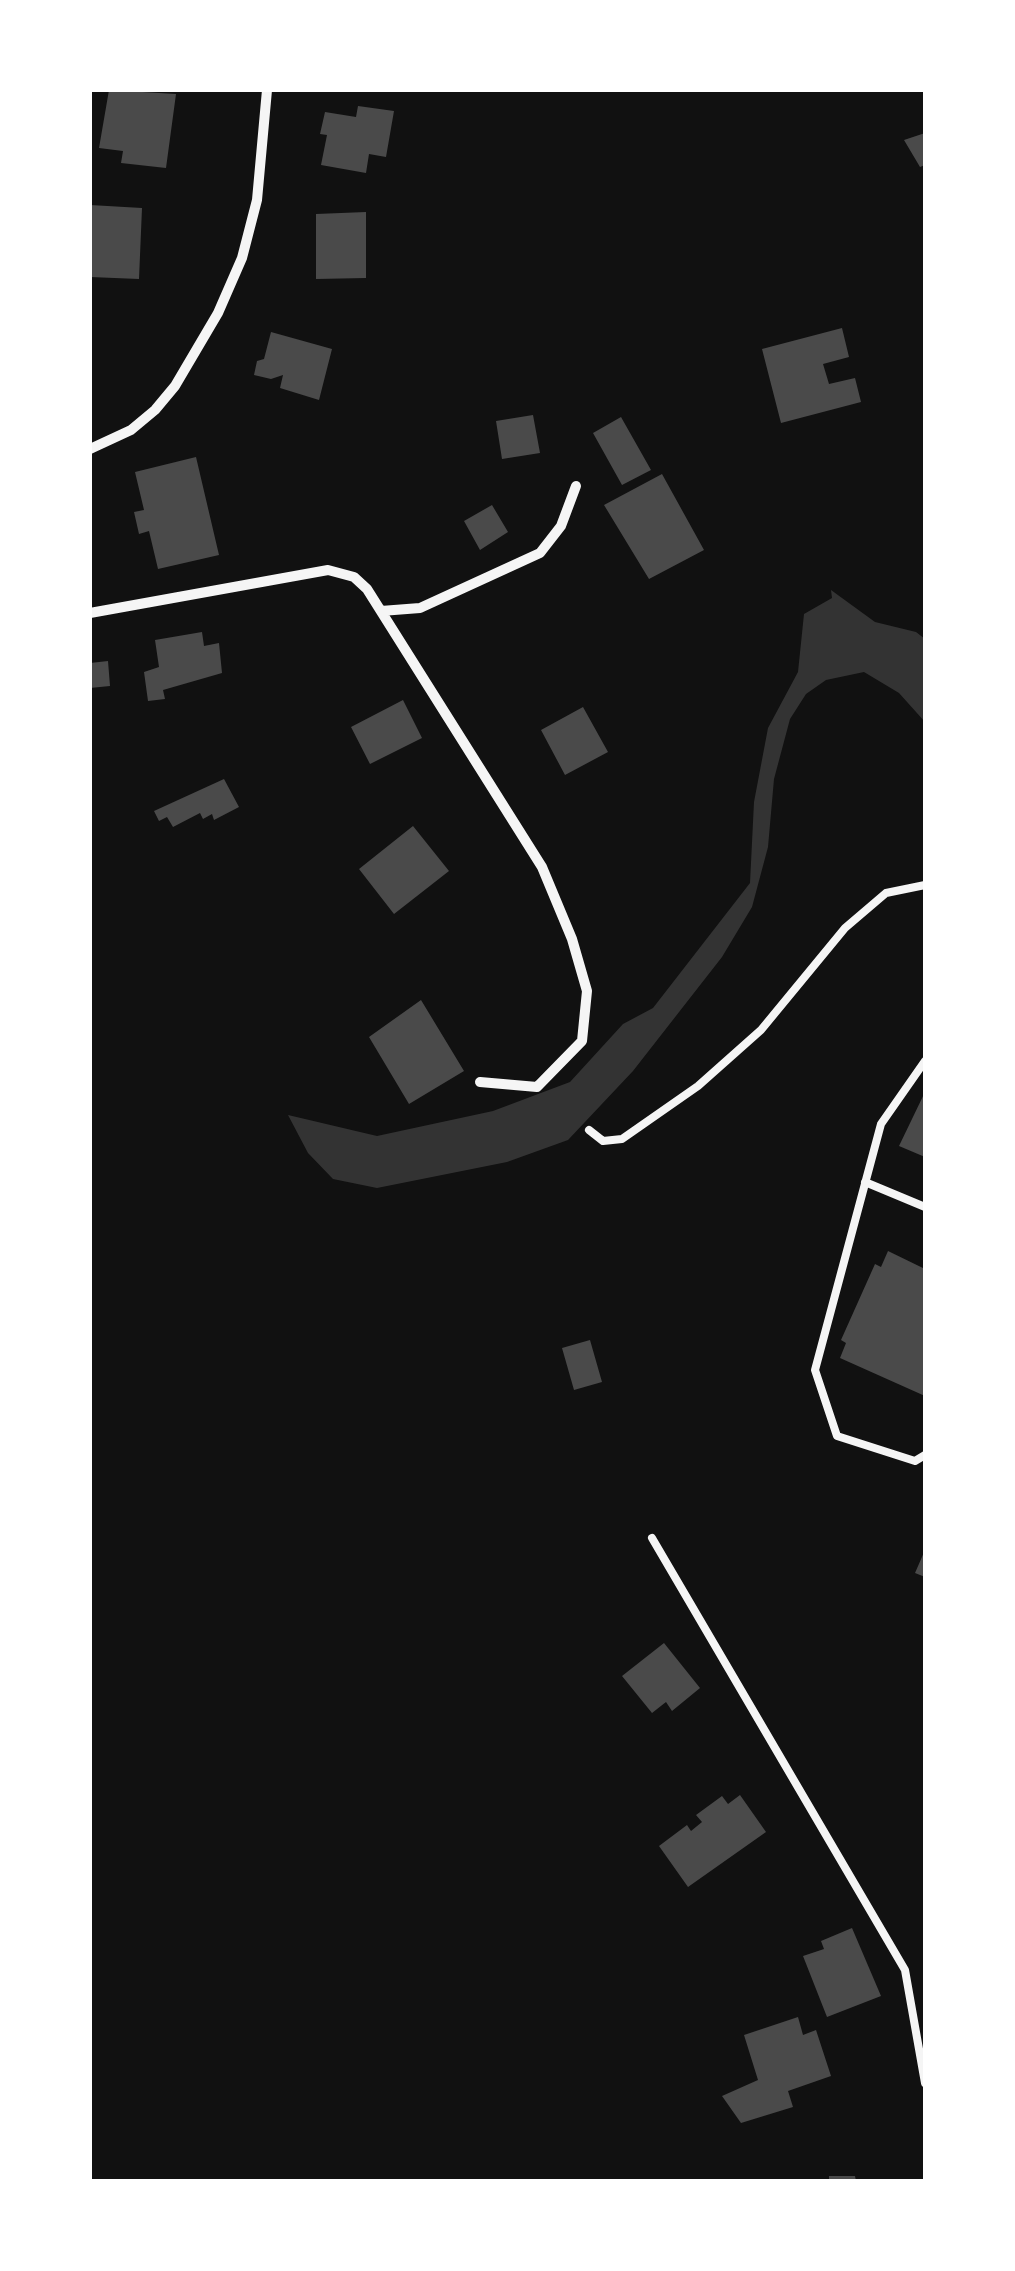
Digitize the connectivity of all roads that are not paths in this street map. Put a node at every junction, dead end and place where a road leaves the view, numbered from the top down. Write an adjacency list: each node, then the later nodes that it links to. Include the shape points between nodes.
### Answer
1 (266, 90): 2 (street, via 257,200 218,313 155,410)
2 (90, 449)
3 (576, 486): 4 (street, via 562,526 540,553 420,608)
4 (381, 611): 5 (street, via 354,577 328,570); 8 (street, via 542,868 587,992 582,1041 537,1088)
5 (90, 613)
6 (925, 885): 9 (lane, via 886,892 858,916 761,1030 698,1086 622,1139 603,1140)
7 (925, 1061): 10 (lane, via 881,1124)
8 (480, 1082)
9 (589, 1130)
10 (865, 1182): 11 (lane); 12 (lane, via 816,1370 837,1436 916,1461)
11 (925, 1208)
12 (925, 1455)
13 (652, 1538): 14 (lane, via 906,1970)
14 (925, 2084)

